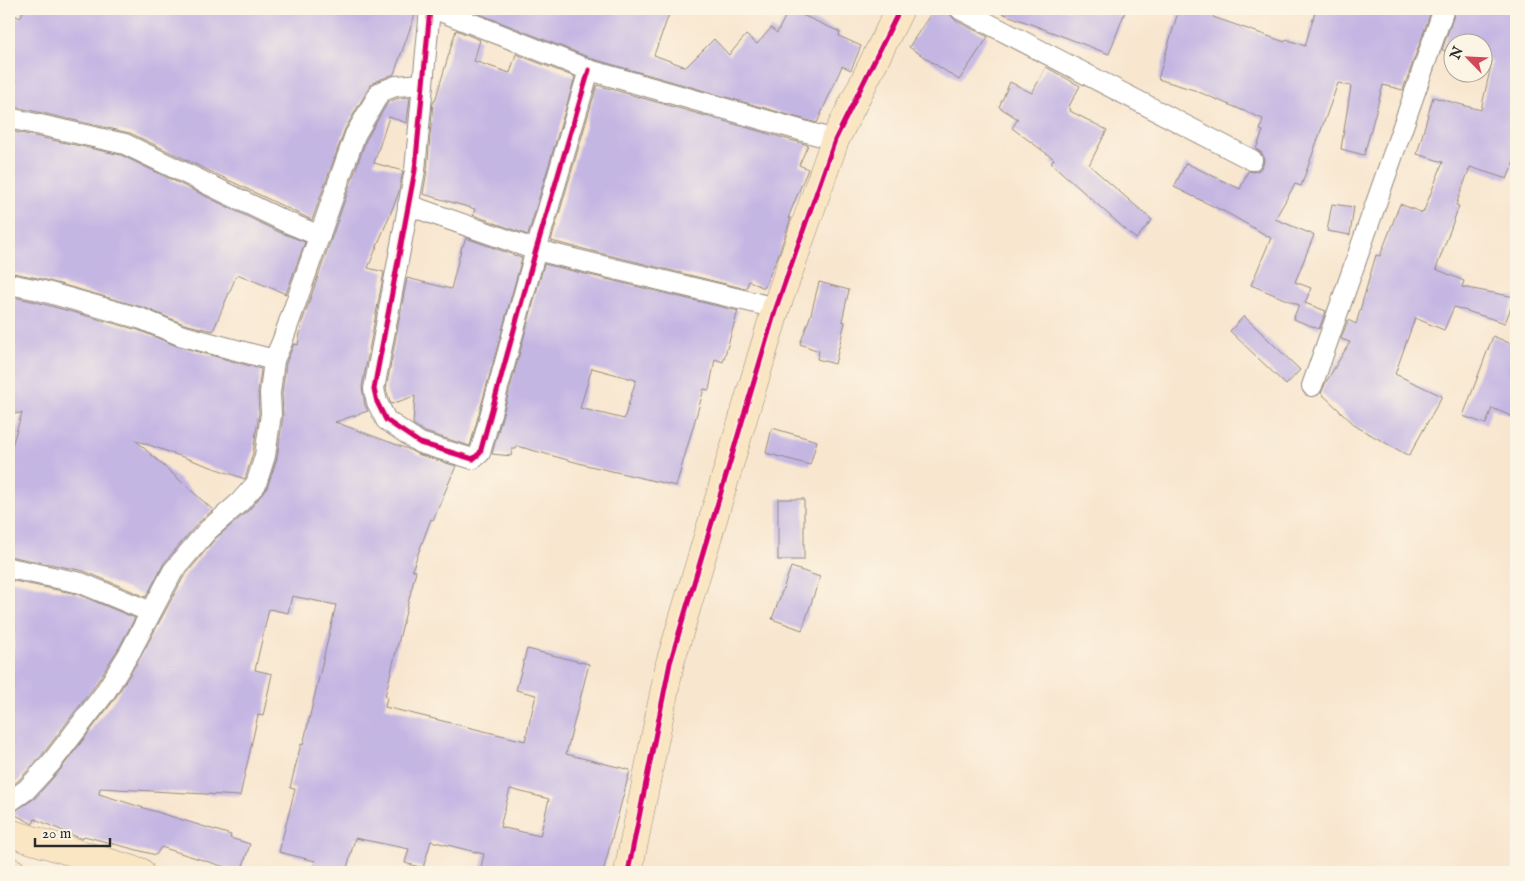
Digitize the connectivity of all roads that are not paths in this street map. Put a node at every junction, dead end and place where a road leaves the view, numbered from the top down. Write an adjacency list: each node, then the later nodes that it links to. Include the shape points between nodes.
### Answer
1 (430, 9): 7 (street)
2 (435, 9): 6 (street)
3 (900, 9): 9 (street)
4 (960, 9): 10 (street)
5 (1444, 9): 17 (street)
6 (589, 70): 9 (street); 13 (street)
7 (423, 84): 11 (street, via 415,170); 12 (street, via 396,86 380,92 355,135)
8 (9, 118): 12 (street, via 125,144)
9 (835, 140): 15 (street)
10 (1252, 160)
11 (408, 205): 13 (street); 13 (street, via 374,389 386,420 420,442 473,459 480,453)
12 (320, 236): 16 (street)
13 (536, 250): 15 (street)
14 (9, 284): 16 (street, via 142,319 180,335)
15 (776, 308): 23 (street, via 670,664)
16 (274, 360): 19 (street, via 265,456 256,484 207,531 173,571)
17 (1312, 386)
18 (9, 568): 19 (street, via 81,583)
19 (151, 612): 20 (street, via 104,694 51,763 26,790)
20 (9, 802)
21 (9, 833): 22 (street)
22 (140, 872)
23 (628, 872)

